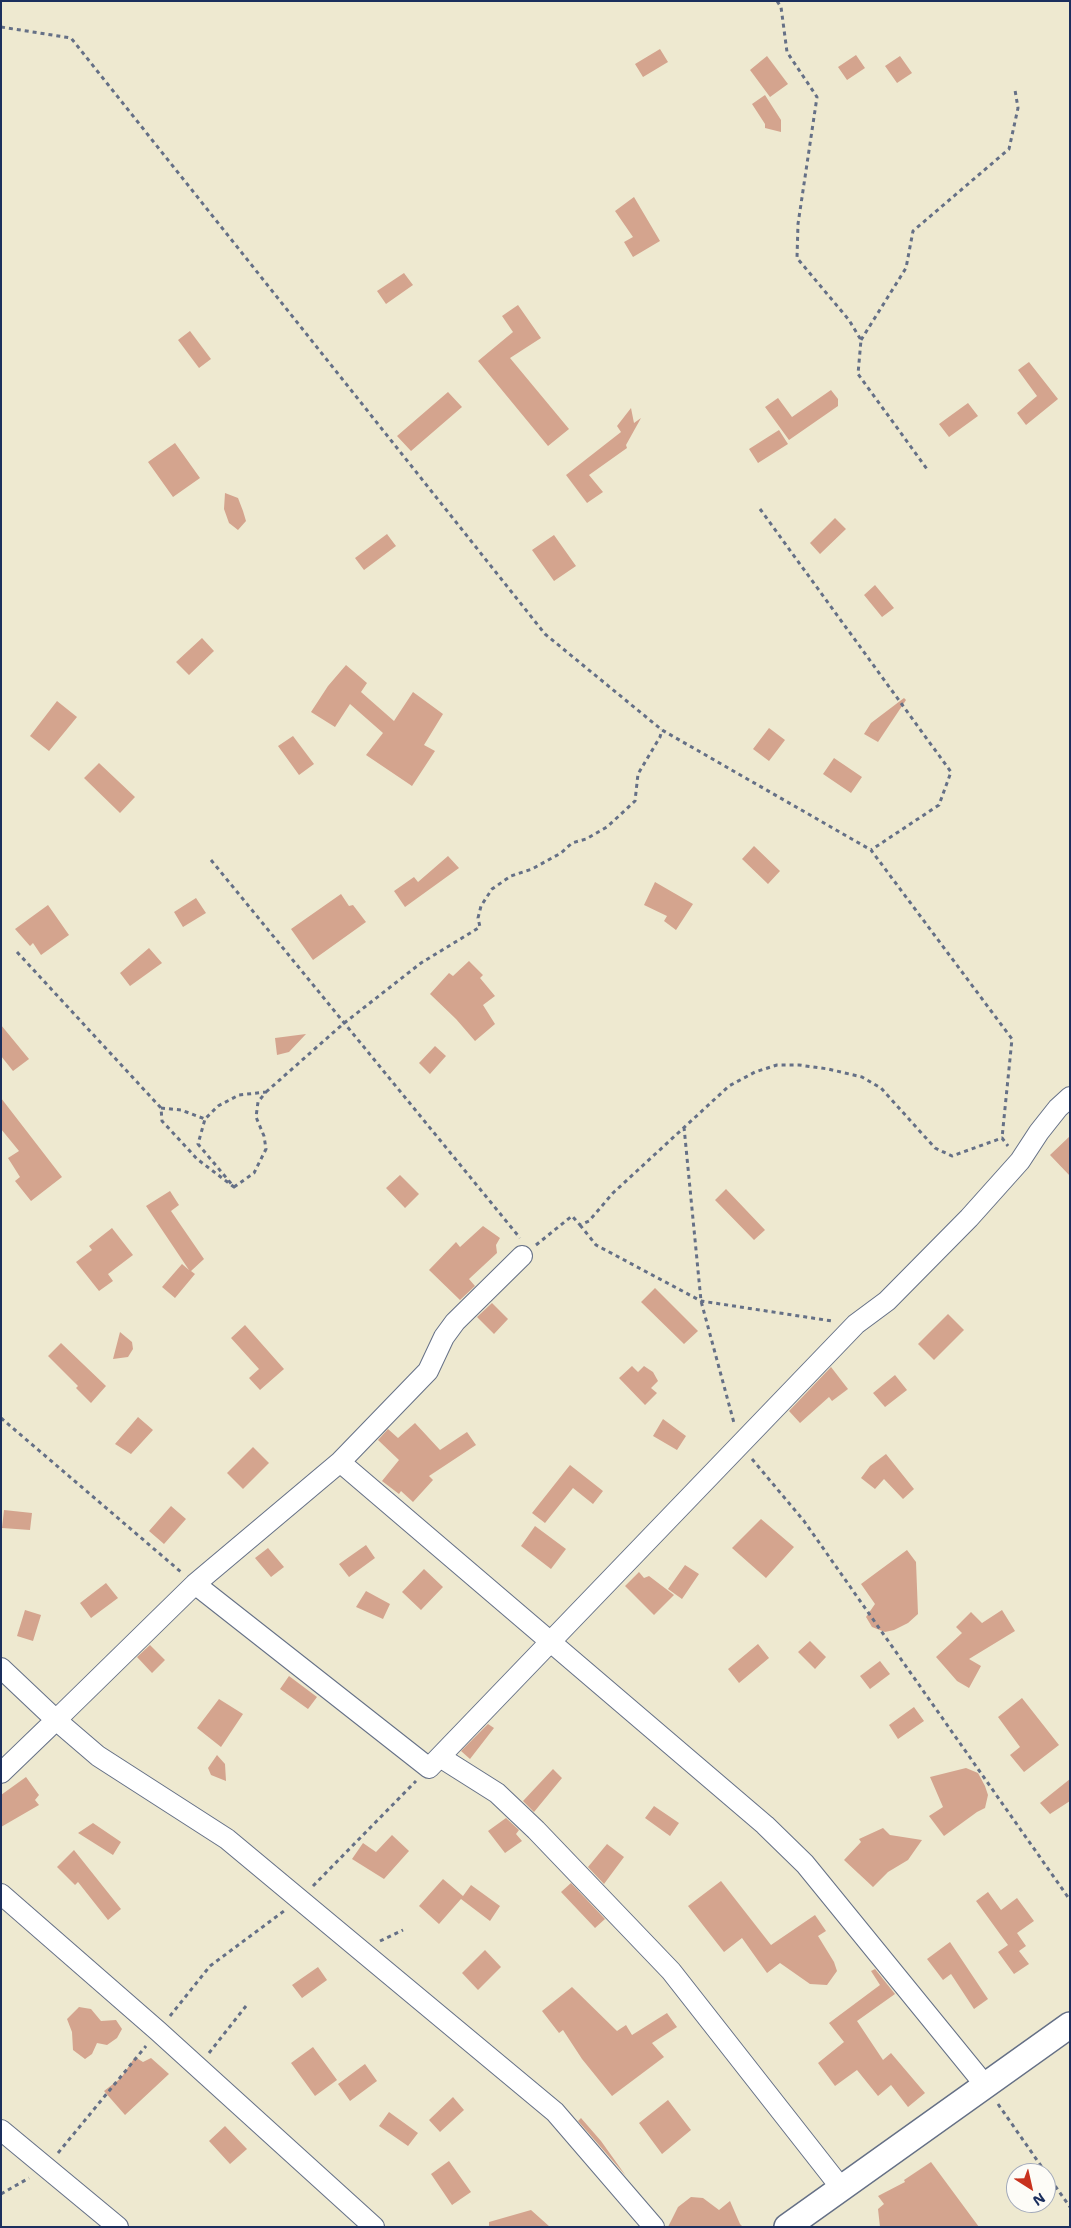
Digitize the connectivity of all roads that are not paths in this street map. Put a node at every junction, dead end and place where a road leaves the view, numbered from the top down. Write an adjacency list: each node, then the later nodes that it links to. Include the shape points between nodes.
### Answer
1 (1070, 1097): 5 (street, via 1039,1132 1020,1161 969,1218 887,1301 856,1324)
2 (526, 1253): 3 (street, via 455,1322 428,1371)
3 (340, 1462): 4 (street); 5 (street)
4 (195, 1584): 7 (street); 8 (street)
5 (551, 1641): 8 (street); 12 (street, via 765,1825 805,1864)
6 (1, 1668): 7 (street)
7 (56, 1720): 9 (street); 17 (street, via 98,1756 227,1839 554,2112)
8 (434, 1762): 14 (street, via 497,1793 671,1971)
9 (1, 1773)
10 (1, 1894): 16 (street)
11 (1070, 2025): 12 (street)
12 (984, 2086): 14 (street)
13 (1, 2130): 15 (street)
14 (842, 2189): 18 (street)
15 (118, 2227)
16 (374, 2227)
17 (654, 2227)
18 (787, 2227)

